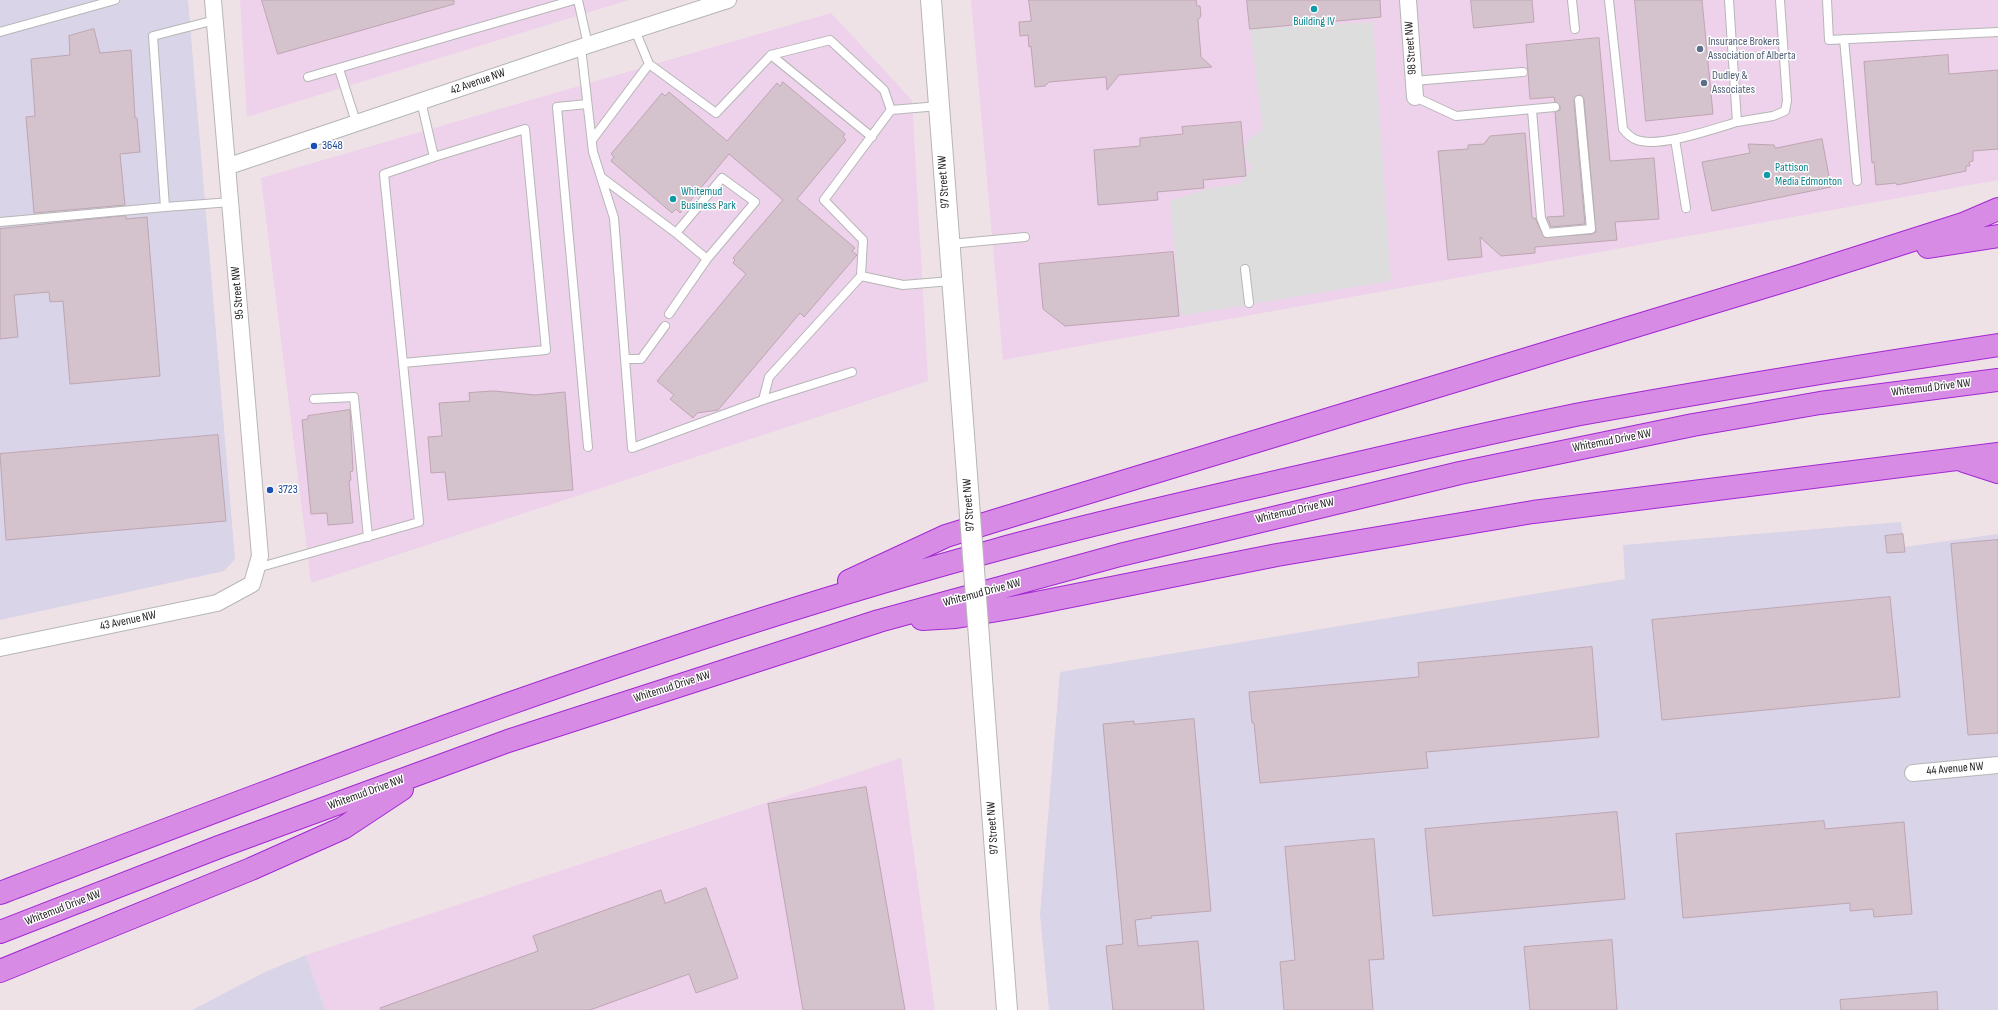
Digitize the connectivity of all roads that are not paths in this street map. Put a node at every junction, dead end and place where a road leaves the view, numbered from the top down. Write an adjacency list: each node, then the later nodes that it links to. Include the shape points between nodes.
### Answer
1 (115, 0): 16 (lane)
2 (213, 0): 13 (street, 95 Street NW)
3 (574, 0): 22 (lane)
4 (578, 0): 19 (lane)
5 (728, 0): 15 (street, 42 Avenue NW)
6 (931, 0): 29 (street, 97 Street NW)
7 (1408, 0): 25 (street, 98 Street NW)
8 (1572, 0): 14 (lane)
9 (1609, 0): 36 (lane, via 1623,129 1638,141)
10 (1729, 0): 34 (lane)
11 (1780, 0): 34 (lane, via 1787,101 1785,111 1773,116)
12 (1827, 0): 18 (lane, via 1829,40)
13 (215, 20): 39 (street, 95 Street NW); 43 (lane, via 152,36)
14 (1575, 29)
15 (635, 30): 19 (street, 42 Avenue NW); 21 (lane)
16 (0, 32)
17 (1998, 32): 18 (lane)
18 (1844, 39): 41 (lane)
19 (585, 46): 27 (street, 42 Avenue NW); 28 (lane)
20 (771, 55): 21 (lane, via 716,113); 31 (lane, via 830,40 884,90); 35 (lane)
21 (649, 64): 37 (lane)
22 (339, 69): 24 (lane); 33 (lane)
23 (1523, 72): 25 (lane)
24 (308, 77)
25 (1414, 89): 32 (lane, via 1456,116)
26 (1579, 100): 32 (lane, via 1591,229 1547,233 1541,218)
27 (421, 101): 33 (street, 42 Avenue NW); 38 (lane)
28 (587, 104): 37 (lane); 66 (lane, via 557,107)
29 (939, 106): 31 (lane); 50 (street, 97 Street NW)
30 (1555, 107): 32 (lane)
31 (892, 110): 35 (lane)
32 (1532, 110)
33 (356, 122): 39 (street, 42 Avenue NW)
34 (1737, 122): 36 (lane)
35 (872, 137): 53 (lane, via 824,200 863,240)
36 (1675, 139): 44 (lane)
37 (592, 140): 40 (lane)
38 (434, 158): 61 (lane, via 384,174); 61 (lane, via 525,130 546,350)
39 (229, 166): 42 (street, 95 Street NW)
40 (601, 177): 47 (lane); 60 (lane, via 614,218)
41 (1857, 181)
42 (231, 202): 43 (lane); 71 (street, 95 Street NW, via 260,556)
43 (165, 207): 46 (lane)
44 (1686, 208)
45 (1998, 209): 54 (highway, via 1963,224)
46 (0, 222)
47 (676, 233): 51 (lane); 51 (lane, via 722,178 755,202)
48 (1998, 236): 54 (highway, via 1902,252)
49 (1024, 237): 50 (lane)
50 (949, 244): 55 (street, 97 Street NW)
51 (707, 259): 57 (lane)
52 (1246, 268): 56 (lane)
53 (861, 276): 55 (lane, via 903,285); 65 (lane, via 769,377)
54 (1800, 276): 73 (highway, via 946,536)
55 (951, 281): 84 (street, 97 Street NW, bridge)
56 (1249, 303)
57 (669, 314)
58 (665, 326): 60 (lane, via 641,359)
59 (1998, 345): 73 (highway, via 1805,374 1582,414 1451,442 1122,518 996,550)
60 (625, 359): 65 (lane, via 632,448)
61 (403, 363): 70 (lane, via 419,522)
62 (852, 372): 65 (lane)
63 (1998, 380): 74 (highway, Whitemud Drive NW, via 1812,404 1686,426 1460,472 1120,555)
64 (314, 399): 70 (lane, via 354,397)
65 (763, 400)
66 (588, 447)
67 (1998, 454): 68 (highway)
68 (1953, 458): 69 (highway); 74 (highway, via 1533,512 1277,555 1005,609 956,617)
69 (1998, 472)
70 (368, 537): 71 (lane)
71 (257, 568): 72 (street, 95 Street NW)
72 (252, 584): 75 (street, 43 Avenue NW, via 217,603)
73 (776, 615): 79 (highway, via 494,708)
74 (879, 621): 77 (highway, Whitemud Drive NW)
75 (0, 648)
76 (1998, 765): 78 (street, 44 Avenue NW)
77 (435, 767): 82 (highway, Whitemud Drive NW); 83 (highway, via 343,828 251,869)
78 (1913, 773)
79 (31, 882): 80 (highway); 81 (highway)
80 (0, 887)
81 (0, 893)
82 (0, 932)
83 (0, 971)
84 (1006, 1010)

